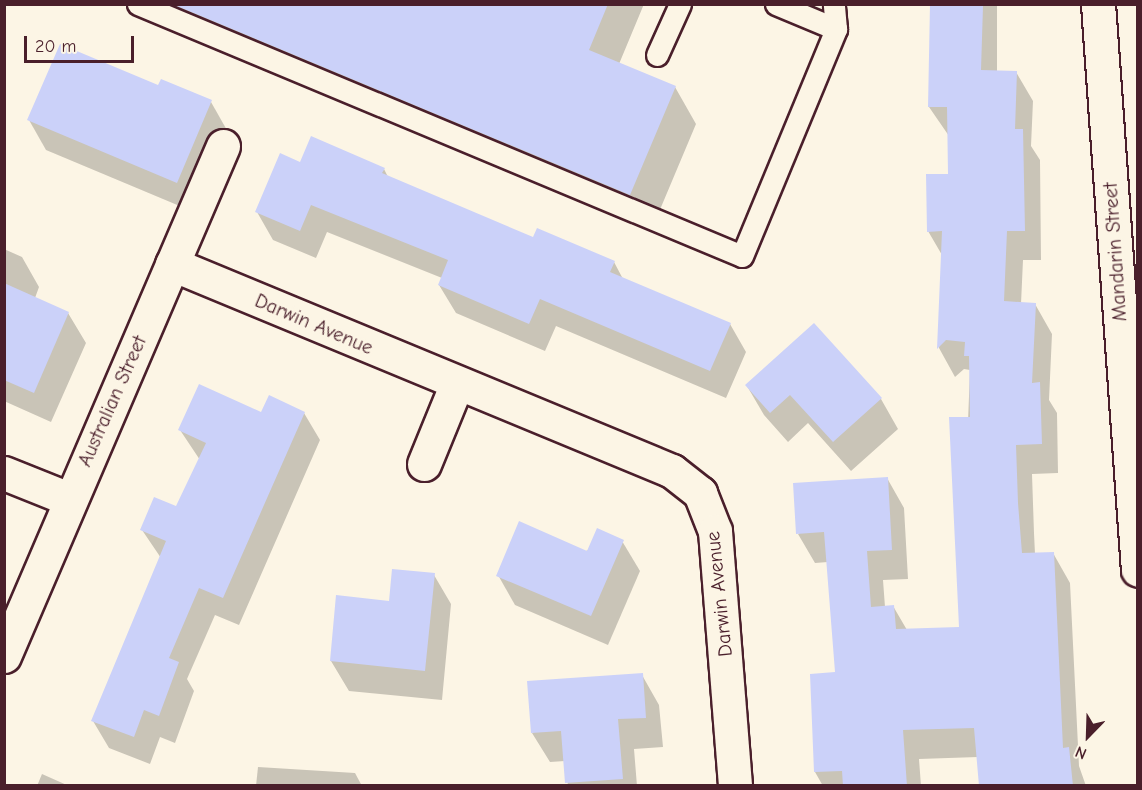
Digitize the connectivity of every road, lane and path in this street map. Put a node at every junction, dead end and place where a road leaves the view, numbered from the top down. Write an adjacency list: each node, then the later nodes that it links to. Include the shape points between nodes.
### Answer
1 (138, 4): 6 (lane, via 742,256)
2 (680, 4): 7 (lane)
3 (776, 4): 6 (lane)
4 (834, 4): 6 (lane)
5 (1098, 4): 14 (street, Mandarin Street)
6 (836, 29)
7 (657, 55)
8 (223, 146): 9 (street, Australian Street)
9 (172, 264): 10 (street, Darwin Avenue); 13 (street, Australian Street)
10 (457, 383): 11 (street); 17 (street, Darwin Avenue, via 672,471 700,493 716,531)
11 (424, 464)
12 (4, 473): 13 (street)
13 (69, 499): 16 (street, Australian Street)
14 (1135, 517): 15 (street, Mandarin Street)
15 (1137, 570)
16 (4, 656)
17 (735, 786)

